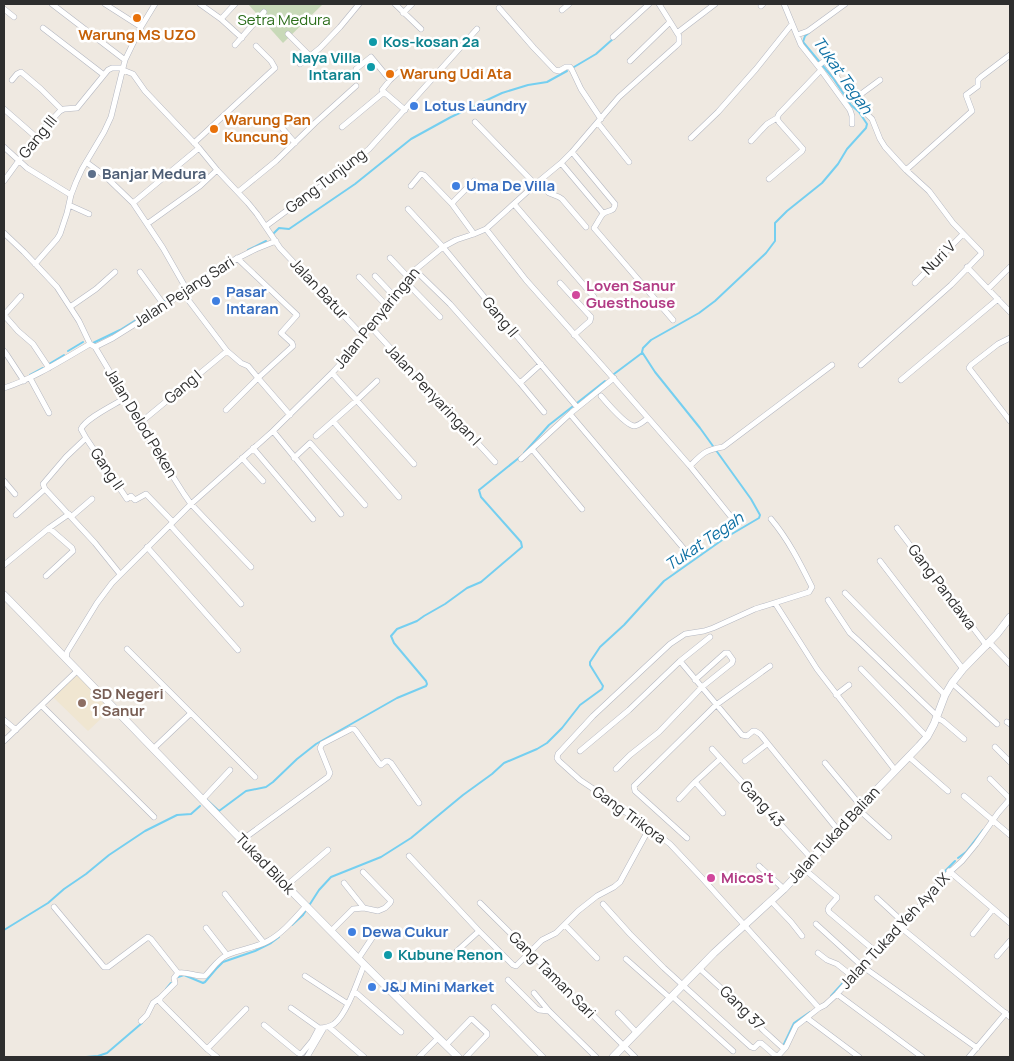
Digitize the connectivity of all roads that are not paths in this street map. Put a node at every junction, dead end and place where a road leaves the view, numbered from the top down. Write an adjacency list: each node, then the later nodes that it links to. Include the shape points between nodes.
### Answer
1 (52, 4): 37 (street)
2 (105, 4): 24 (street)
3 (155, 4): 24 (street)
4 (200, 4): 21 (street)
5 (235, 4): 21 (street)
6 (359, 4): 36 (street)
7 (395, 4): 19 (street)
8 (412, 4): 19 (street)
9 (569, 4): 17 (street)
10 (650, 4): 31 (street)
11 (659, 4): 22 (street)
12 (715, 4): 28 (street)
13 (784, 4): 23 (street)
14 (845, 4): 30 (street, via 808,31)
15 (499, 8): 56 (street, via 555,70 566,67 572,70)
16 (4, 9): 20 (street)
17 (562, 10)
18 (264, 12): 32 (street)
19 (404, 13): 26 (street)
20 (14, 16)
21 (221, 19): 32 (street)
22 (670, 22): 28 (street); 38 (street)
23 (792, 24): 30 (street); 61 (street, via 725,105)
24 (141, 27): 37 (street)
25 (43, 28): 44 (street)
26 (421, 29)
27 (477, 29): 53 (street, Gang Tunjung)
28 (677, 33): 56 (street, Jalan Penyaringan, via 676,46 620,97)
29 (288, 34): 36 (street)
30 (797, 35): 40 (street, via 803,49)
31 (614, 37)
32 (242, 38): 33 (street)
33 (235, 45)
34 (256, 46): 63 (street, via 275,68)
35 (1010, 55): 73 (street, via 981,77 978,86 966,95 972,111)
36 (310, 56): 39 (street)
37 (125, 60): 41 (street)
38 (630, 61)
39 (300, 64)
40 (821, 66): 50 (street, via 826,62); 54 (street); 58 (street, via 850,110)
41 (123, 69): 44 (street, via 110,69); 63 (street, Jalan Batur, via 133,74); 69 (street, via 111,117)
42 (356, 69): 46 (street, via 371,57)
43 (401, 70): 46 (street)
44 (104, 75): 52 (street, Gang III, via 80,106)
45 (12, 80): 52 (street, via 21,72)
46 (390, 80): 49 (street, via 382,90)
47 (880, 80): 50 (street)
48 (356, 86): 64 (street)
49 (384, 92): 53 (street); 59 (street)
50 (853, 100): 73 (street, via 872,119 880,139)
51 (4, 110): 60 (street)
52 (62, 110): 60 (street, Gang III)
53 (405, 110): 89 (street, Gang Tunjung, via 354,163)
54 (777, 118): 62 (street); 74 (street, via 803,149)
55 (276, 121): 64 (street)
56 (599, 121): 67 (street, Jalan Penyaringan); 70 (street)
57 (475, 122): 77 (street)
58 (852, 124)
59 (342, 127)
60 (36, 137): 68 (street, Gang III)
61 (691, 138)
62 (751, 141)
63 (194, 143): 66 (street, Jalan Batur)
64 (295, 143): 79 (street)
65 (4, 147): 68 (street)
66 (199, 148): 72 (street, Jalan Batur); 81 (street)
67 (572, 152): 71 (street, Jalan Penyaringan); 86 (street, via 615,204 613,209)
68 (18, 161): 76 (street, Gang III); 80 (street)
69 (86, 162): 80 (street); 81 (street)
70 (629, 162)
71 (561, 163): 77 (street, Jalan Penyaringan); 86 (street)
72 (217, 170): 79 (street, Jalan Batur); 88 (street)
73 (906, 170): 94 (street, via 929,191)
74 (769, 179)
75 (474, 181): 82 (street)
76 (4, 182)
77 (537, 183): 83 (street, Jalan Penyaringan); 90 (street, via 562,199)
78 (411, 186): 82 (street, via 424,174)
79 (238, 192): 89 (street, Jalan Batur)
80 (71, 195): 84 (street)
81 (133, 204): 88 (street)
82 (452, 204): 93 (street)
83 (514, 204): 91 (street, Jalan Penyaringan); 114 (street)
84 (69, 205): 87 (street); 99 (street, via 57,239)
85 (408, 209): 96 (street, Gang II)
86 (603, 213): 121 (street, via 594,228)
87 (89, 214)
88 (147, 224): 111 (street)
89 (266, 226): 95 (street, Jalan Batur)
90 (586, 227)
91 (486, 229): 93 (street, Jalan Penyaringan); 123 (street)
92 (4, 233): 99 (street, Jalan Delod Peken)
93 (474, 234): 96 (street, Jalan Penyaringan)
94 (964, 234): 100 (street, via 981,252); 108 (street, Nuri V)
95 (276, 241): 97 (street, Jalan Pejang Sari); 124 (street, Jalan Batur)
96 (443, 247): 102 (street, Jalan Penyaringan); 129 (street, Gang II)
97 (238, 258): 111 (street, Jalan Pejang Sari); 135 (street, via 297,315 281,333 293,346)
98 (390, 258): 107 (street)
99 (35, 264): 118 (street, Jalan Delod Peken, via 57,287)
100 (967, 267): 110 (street); 131 (street)
101 (1010, 267): 110 (street)
102 (415, 270): 107 (street, Jalan Penyaringan); 140 (street)
103 (115, 272): 118 (street)
104 (140, 272): 116 (street)
105 (375, 276): 113 (street)
106 (360, 277): 117 (street)
107 (406, 279): 113 (street, Jalan Penyaringan); 120 (street)
108 (915, 282)
109 (560, 283): 123 (street, via 591,317 590,322)
110 (988, 289): 115 (street)
111 (185, 292): 116 (street, Jalan Pejang Sari); 127 (street)
112 (21, 296): 132 (street, via 4,315 33,344)
113 (394, 296): 117 (street, Jalan Penyaringan)
114 (594, 297)
115 (998, 299): 119 (street); 138 (street)
116 (164, 306): 126 (street, Jalan Pejang Sari, via 113,338)
117 (387, 306): 122 (street, Jalan Penyaringan)
118 (70, 307): 126 (street, Jalan Delod Peken)
119 (1010, 312)
120 (440, 316)
121 (674, 320)
122 (371, 327): 124 (street, Jalan Penyaringan); 163 (street, Jalan Penyaringan I)
123 (574, 335): 136 (street)
124 (363, 336): 133 (street, Jalan Penyaringan)
125 (1010, 338): 153 (street, via 968,368)
126 (92, 345): 132 (street, Jalan Pejang Sari); 143 (street, Jalan Delod Peken)
127 (227, 351): 135 (street); 154 (street, Gang I)
128 (4, 352): 137 (street)
129 (540, 364): 140 (street); 145 (street, Gang II)
130 (832, 365): 165 (street, via 723,446 704,453)
131 (862, 365)
132 (49, 368): 134 (street, Jalan Pejang Sari)
133 (332, 373): 144 (street); 150 (street, Jalan Penyaringan)
134 (30, 378): 137 (street, Jalan Pejang Sari); 148 (street)
135 (258, 378): 146 (street); 150 (street)
136 (614, 378): 145 (street); 151 (street)
137 (24, 380): 141 (street, Jalan Pejang Sari)
138 (901, 380)
139 (376, 381): 144 (street)
140 (520, 383): 147 (street)
141 (4, 388)
142 (601, 396): 151 (street, via 633,426)
143 (125, 398): 154 (street, Jalan Delod Peken); 157 (street, via 82,426)
144 (357, 400): 152 (street); 164 (street)
145 (576, 405): 149 (street)
146 (226, 410)
147 (544, 412)
148 (49, 413)
149 (570, 414): 159 (street); 185 (street)
150 (290, 415): 155 (street, Jalan Penyaringan)
151 (648, 418): 165 (street)
152 (333, 421): 156 (street); 170 (street)
153 (1010, 421)
154 (140, 423): 172 (street, Jalan Delod Peken)
155 (273, 432): 158 (street, Jalan Penyaringan); 161 (street)
156 (316, 436)
157 (86, 438): 168 (street, via 44,483); 181 (street, Gang II, via 127,499 131,496 135,500 146,494)
158 (253, 448): 160 (street, Jalan Penyaringan); 179 (street)
159 (532, 449): 162 (street); 174 (street)
160 (242, 458): 167 (street); 172 (street, Jalan Penyaringan)
161 (294, 458): 173 (street, via 310,443); 175 (street)
162 (521, 459)
163 (495, 462)
164 (414, 464)
165 (690, 466): 178 (street)
166 (4, 481): 169 (street)
167 (263, 482)
168 (45, 488): 176 (street); 177 (street)
169 (15, 494)
170 (398, 498)
171 (92, 499): 177 (street)
172 (191, 504): 181 (street, Jalan Penyaringan); 188 (street, Jalan Delod Peken)
173 (365, 505)
174 (582, 509)
175 (341, 514)
176 (16, 515)
177 (70, 516): 182 (street); 189 (street)
178 (732, 518)
179 (313, 519)
180 (771, 519): 194 (street, via 812,587 809,592)
181 (172, 523): 184 (street, Jalan Penyaringan); 195 (street)
182 (49, 528): 187 (street); 190 (street, via 72,551)
183 (896, 528): 198 (street, Gang Pandawa)
184 (147, 547): 189 (street, Jalan Penyaringan); 200 (street)
185 (690, 556)
186 (880, 561): 207 (street)
187 (4, 565)
188 (251, 567)
189 (120, 574): 201 (street, Jalan Penyaringan, via 106,590)
190 (46, 576)
191 (845, 593): 213 (street)
192 (4, 595): 201 (street, Tukad Bilok)
193 (828, 600): 217 (street, via 852,636)
194 (775, 603): 212 (street); 250 (street, Gang Trikora, via 713,628 685,634 670,644 558,754 557,758 570,772 616,808)
195 (241, 604)
196 (1010, 618): 198 (street, Jalan Tukad Balian)
197 (710, 637): 202 (street)
198 (988, 644): 203 (street, Gang Pandawa); 207 (street, Jalan Tukad Balian)
199 (127, 649): 216 (street)
200 (238, 650)
201 (65, 655): 205 (street, Tukad Bilok)
202 (680, 661): 208 (street); 228 (street)
203 (1010, 664)
204 (770, 666): 214 (street)
205 (76, 669): 215 (street); 226 (street, Tukad Bilok)
206 (860, 669): 221 (street)
207 (963, 669): 209 (street, Jalan Tukad Balian)
208 (695, 680): 211 (street); 211 (street, via 728,653 732,663)
209 (952, 683): 213 (street, Jalan Tukad Balian); 219 (street)
210 (849, 685): 212 (street)
211 (702, 688): 214 (street); 234 (street, via 659,732)
212 (836, 695): 236 (street)
213 (945, 695): 217 (street, Jalan Tukad Balian)
214 (716, 705): 224 (street, via 742,735 756,731); 254 (street, via 633,788)
215 (42, 706): 220 (street); 248 (street)
216 (191, 713): 226 (street); 237 (street)
217 (937, 717): 221 (street, Jalan Tukad Balian); 222 (street)
218 (4, 720): 220 (street)
219 (997, 724)
220 (16, 730): 223 (street)
221 (927, 737): 229 (street, Jalan Tukad Balian)
222 (964, 739)
223 (4, 741)
224 (767, 744): 231 (street); 251 (street)
225 (995, 747): 233 (street)
226 (153, 749): 243 (street, Tukad Bilok)
227 (712, 749): 230 (street, Gang 43)
228 (580, 751)
229 (909, 756): 236 (street, Jalan Tukad Balian); 240 (street)
230 (720, 759): 239 (street); 258 (street, Gang 43)
231 (745, 761)
232 (825, 762): 246 (street)
233 (1010, 762)
234 (616, 769)
235 (230, 770): 243 (street)
236 (895, 770): 246 (street, Jalan Tukad Balian)
237 (255, 777)
238 (990, 779): 242 (street)
239 (695, 782): 244 (street); 247 (street)
240 (948, 791)
241 (964, 796): 249 (street)
242 (1009, 798): 249 (street, Jalan Tukad Yeh Aya IX)
243 (203, 799): 255 (street, Tukad Bilok)
244 (679, 799)
245 (419, 803): 255 (street, via 391,763 386,761 381,765 356,731 351,729 320,746 330,773 328,777)
246 (859, 807): 251 (street, Jalan Tukad Balian); 253 (street)
247 (724, 812)
248 (154, 817)
249 (992, 821): 252 (street); 261 (street, Jalan Tukad Yeh Aya IX, via 962,861)
250 (650, 827): 276 (street, via 620,882); 279 (street, Gang Trikora, via 670,844)
251 (838, 830): 258 (street, Jalan Tukad Balian)
252 (1010, 835)
253 (888, 837)
254 (687, 838)
255 (242, 840): 264 (street, Tukad Bilok)
256 (328, 850): 264 (street)
257 (409, 856): 283 (street)
258 (812, 859): 260 (street, Jalan Tukad Balian)
259 (760, 866): 265 (street)
260 (803, 868): 265 (street, Jalan Tukad Balian); 289 (street, via 837,897 829,912)
261 (949, 871): 274 (street); 278 (street, Jalan Tukad Yeh Aya IX)
262 (363, 872): 273 (street, via 391,902 380,910)
263 (344, 883): 273 (street)
264 (286, 886): 272 (street, Tukad Bilok)
265 (784, 889): 268 (street, Jalan Tukad Balian)
266 (225, 894): 287 (street)
267 (877, 898): 278 (street)
268 (771, 902): 279 (street, Jalan Tukad Balian); 285 (street)
269 (480, 903): 290 (street, Gang Taman Sari)
270 (603, 904): 303 (street)
271 (54, 907): 299 (street, via 104,967 148,937)
272 (308, 908): 282 (street, Tukad Bilok); 287 (street)
273 (364, 908): 282 (street, via 351,910)
274 (993, 909): 275 (street); 284 (street)
275 (1010, 923)
276 (565, 924): 290 (street); 294 (street)
277 (816, 924): 297 (street)
278 (901, 924): 289 (street, Jalan Tukad Yeh Aya IX); 316 (street)
279 (745, 925): 298 (street, Jalan Tukad Balian); 312 (street, Gang Trikora)
280 (206, 928): 292 (street)
281 (365, 930): 296 (street, via 372,938)
282 (331, 931): 296 (street, Tukad Bilok)
283 (479, 931): 288 (street); 290 (street, via 513,965)
284 (973, 934)
285 (802, 936)
286 (1010, 941): 293 (street)
287 (264, 943): 292 (street)
288 (457, 951)
289 (875, 951): 297 (street, Jalan Tukad Yeh Aya IX)
290 (530, 952): 325 (street, Gang Taman Sari)
291 (818, 953): 301 (street)
292 (227, 955): 299 (street, via 204,976)
293 (998, 956)
294 (597, 958)
295 (626, 959): 307 (street)
296 (361, 962): 304 (street); 323 (street, Tukad Bilok)
297 (862, 966): 301 (street, Jalan Tukad Yeh Aya IX); 326 (street)
298 (700, 968): 303 (street, Jalan Tukad Balian); 328 (street, Gang 37)
299 (178, 972): 308 (street, via 175,982)
300 (305, 976): 309 (street)
301 (852, 976): 306 (street, Jalan Tukad Yeh Aya IX)
302 (508, 980): 314 (street, via 536,1008)
303 (682, 985): 307 (street, Jalan Tukad Balian); 330 (street, via 751,1047 761,1043)
304 (354, 992): 309 (street); 321 (street)
305 (534, 993): 314 (street)
306 (837, 994): 312 (street, Jalan Tukad Yeh Aya IX); 342 (street)
307 (671, 997): 322 (street, Jalan Tukad Balian); 329 (street)
308 (160, 998): 318 (street); 327 (street, via 160,1002)
309 (348, 1004): 320 (street, via 336,1022)
310 (494, 1007): 337 (street)
311 (291, 1008): 320 (street)
312 (819, 1008): 317 (street, Jalan Tukad Yeh Aya IX)
313 (246, 1009): 327 (street)
314 (549, 1011): 338 (street)
315 (618, 1014): 322 (street)
316 (1008, 1015): 326 (street)
317 (807, 1018): 328 (street, Jalan Tukad Yeh Aya IX, via 796,1026); 341 (street)
318 (141, 1021)
319 (264, 1025): 320 (street, via 300,1054)
320 (324, 1028): 332 (street); 333 (street)
321 (401, 1032)
322 (637, 1033): 325 (street, Jalan Tukad Balian)
323 (438, 1038): 324 (street, Tukad Bilok); 334 (street)
324 (446, 1045): 335 (street, Tukad Bilok); 336 (street, via 471,1019 474,1020 487,1035)
325 (624, 1047): 339 (street, Jalan Tukad Balian); 340 (street, Gang Taman Sari)
326 (977, 1048): 343 (street)
327 (208, 1049): 331 (street)
328 (784, 1049): 330 (street, Jalan Tukad Yeh Aya IX)
329 (733, 1051)
330 (779, 1056)
331 (216, 1057)
332 (306, 1057)
333 (364, 1057)
334 (419, 1057)
335 (458, 1057)
336 (466, 1057)
337 (543, 1057)
338 (596, 1057)
339 (613, 1057)
340 (635, 1057)
341 (859, 1057)
342 (922, 1057)
343 (970, 1057)

